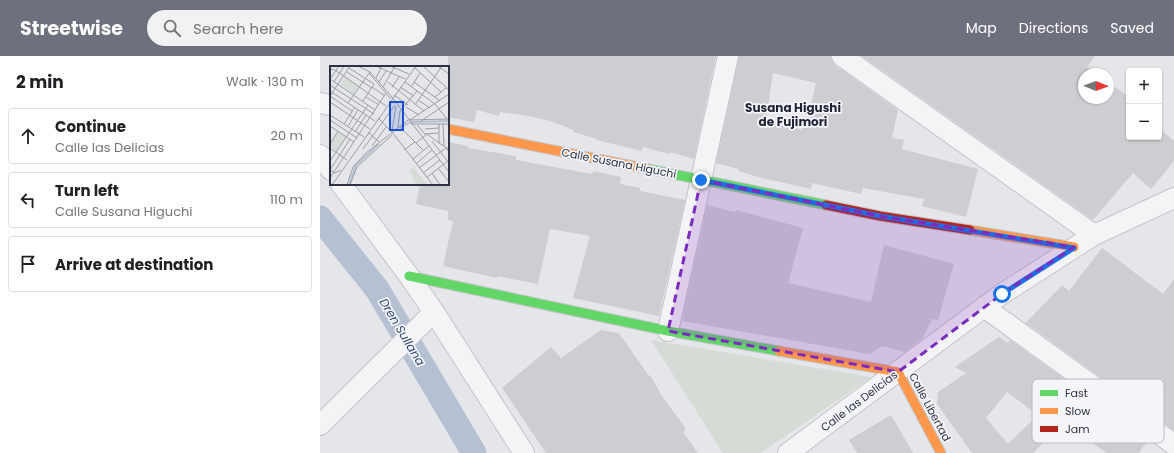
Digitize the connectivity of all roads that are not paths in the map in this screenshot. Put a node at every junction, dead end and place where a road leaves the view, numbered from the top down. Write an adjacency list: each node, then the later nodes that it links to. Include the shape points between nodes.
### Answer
1 (728, 56): 8 (street)
2 (842, 56): 11 (street)
3 (320, 103): 4 (street)
4 (330, 105)
5 (449, 129): 8 (street, Calle Susana Higuchi)
6 (320, 155): 7 (street)
7 (330, 169)
8 (701, 180): 12 (street, Calle Susana Higuchi, via 880,216); 16 (street)
9 (342, 185): 13 (street)
10 (1174, 198): 11 (street, Calle las Delicias)
11 (1094, 235): 12 (street, Calle las Delicias)
12 (1074, 248): 14 (street, Calle las Delicias)
13 (409, 276): 15 (street); 16 (street)
14 (984, 307): 17 (street, Calle las Delicias); 18 (street)
15 (429, 316): 19 (street); 20 (street)
16 (668, 331): 17 (street)
17 (898, 372): 21 (street, Calle las Delicias); 22 (street, Calle Libertad)
18 (1081, 379)
19 (320, 425)
20 (524, 453)
21 (788, 453)
22 (941, 453)

